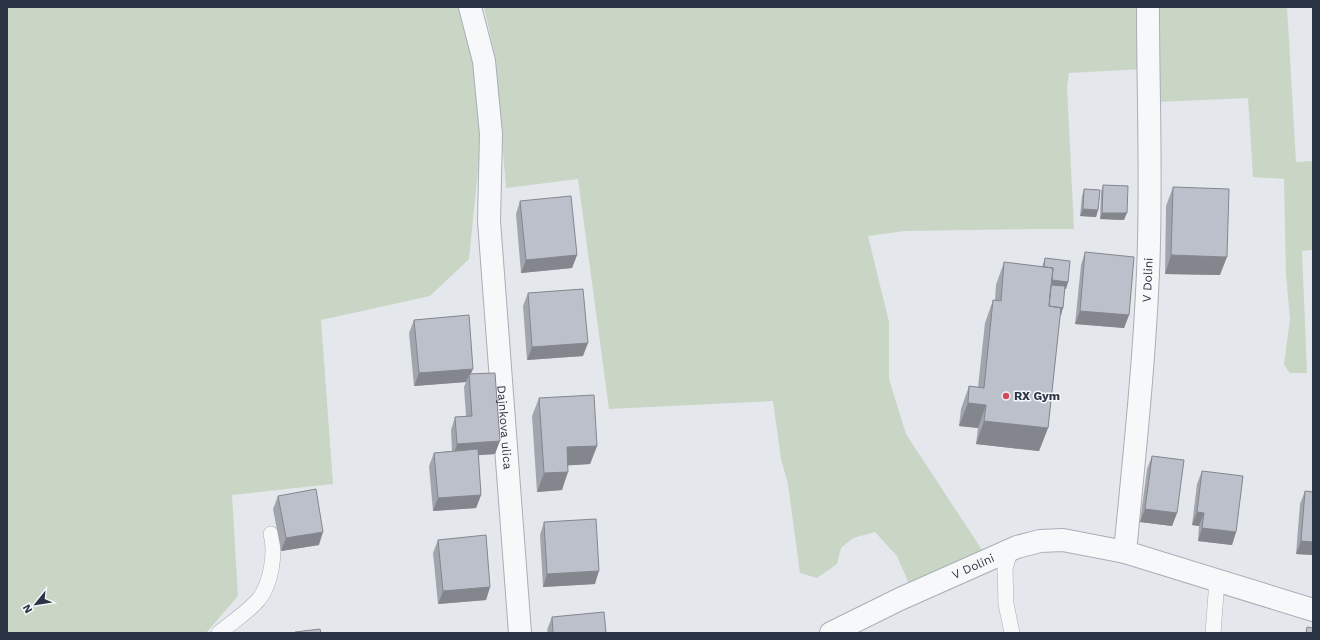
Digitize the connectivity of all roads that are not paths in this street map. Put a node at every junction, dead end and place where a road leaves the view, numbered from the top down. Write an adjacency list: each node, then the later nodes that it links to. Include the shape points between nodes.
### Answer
1 (470, 7): 9 (street, Dajnkova ulica, via 484,61 491,134 489,221)
2 (1148, 7): 5 (street, V Dolini, via 1150,142 1145,346)
3 (271, 534): 8 (lane, via 274,553 270,574 260,598)
4 (1010, 550): 5 (street, V Dolini, via 1040,541 1063,540); 10 (street, V Dolini); 11 (lane, via 1005,569 1006,604)
5 (1125, 552): 6 (street, V Dolini)
6 (1217, 580): 7 (street, V Dolini); 12 (lane)
7 (1313, 610)
8 (219, 633)
9 (520, 633)
10 (830, 633)
11 (1012, 633)
12 (1213, 633)

